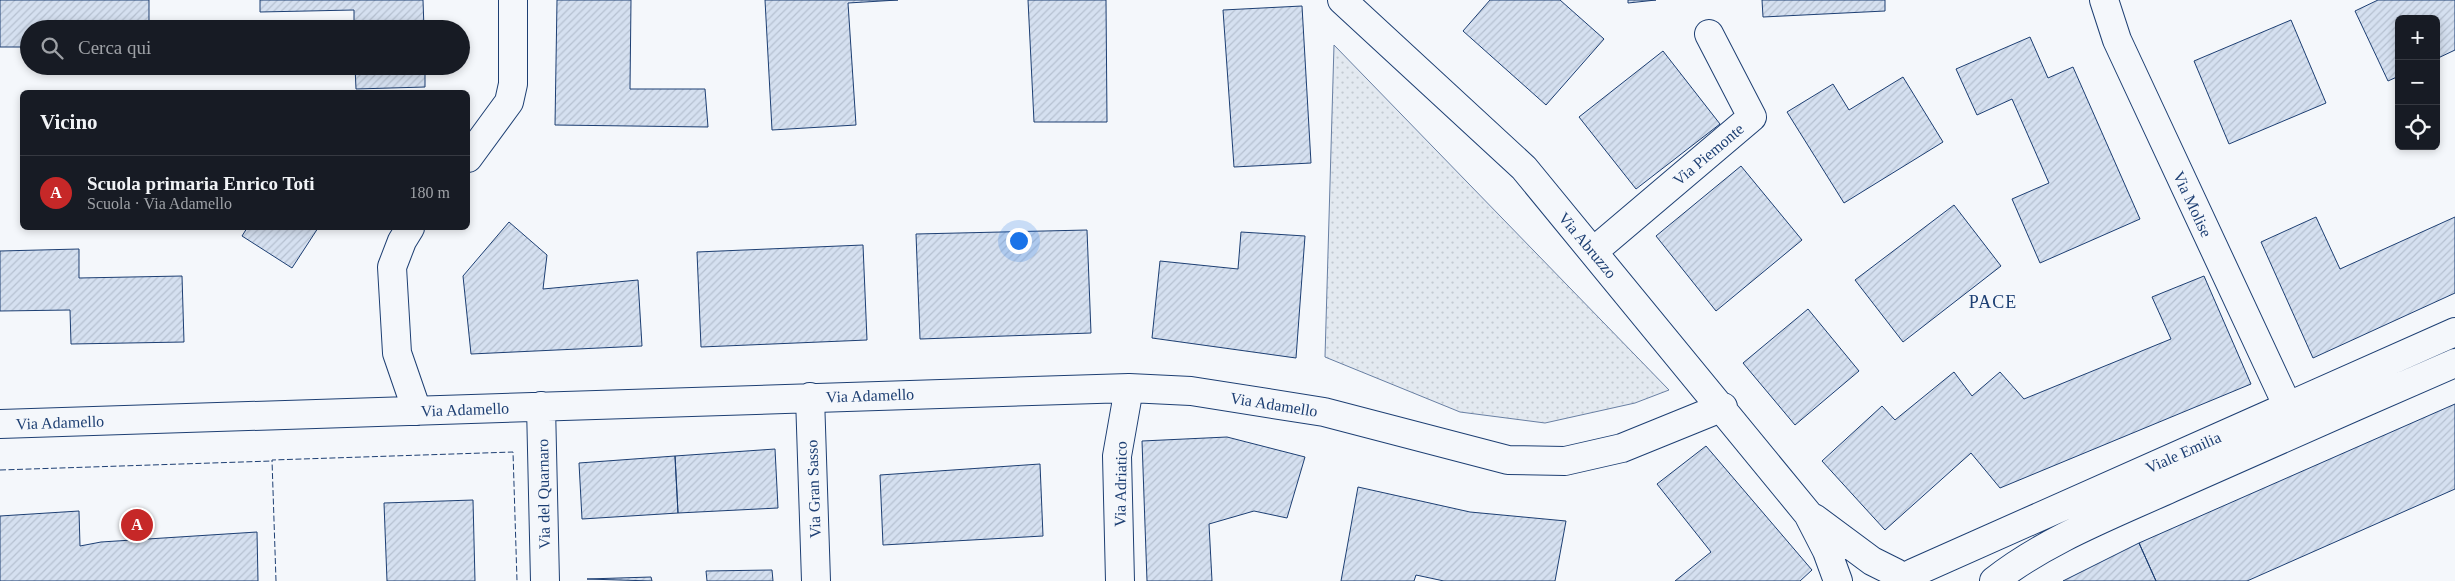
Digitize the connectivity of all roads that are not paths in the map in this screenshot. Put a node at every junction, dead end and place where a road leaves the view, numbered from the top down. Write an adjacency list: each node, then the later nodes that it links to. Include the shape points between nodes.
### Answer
1 (513, 0): 5 (street, via 513,84 508,102)
2 (1342, 0): 7 (street, Via Abruzzo, via 1524,168)
3 (2104, 0): 12 (street, Via Molise, via 2117,40)
4 (1709, 34): 7 (street, Via Piemonte, via 1752,116)
5 (470, 155)
6 (409, 230): 15 (street, via 392,267 397,353)
7 (1594, 252): 14 (street, Via Abruzzo)
8 (2455, 332): 12 (street, Viale Emilia)
9 (2455, 363): 17 (street, Viale Emilia)
10 (1129, 388): 11 (street, Via Adamello); 14 (street, Via Adamello, via 1191,391 1324,412 1508,460 1565,461 1622,448); 22 (street, Via Adriatico, via 1117,456)
11 (810, 397): 13 (street, Via Adamello); 21 (street, Via Gran Sasso)
12 (2288, 405): 17 (street, Via Molise); 19 (street, Viale Emilia)
13 (541, 406): 15 (street, Via Adamello); 20 (street, Via del Quarnaro)
14 (1723, 408): 18 (street, Via Abruzzo)
15 (417, 411): 16 (street, Via Adamello)
16 (0, 424)
17 (2299, 431): 24 (street, Viale Emilia, via 2055,542)
18 (1808, 514): 19 (street, Via Abruzzo, via 1872,562); 23 (street, Via Abruzzo)
19 (1904, 577)
20 (545, 581)
21 (816, 581)
22 (1120, 581)
23 (1838, 581)
24 (1994, 581)

